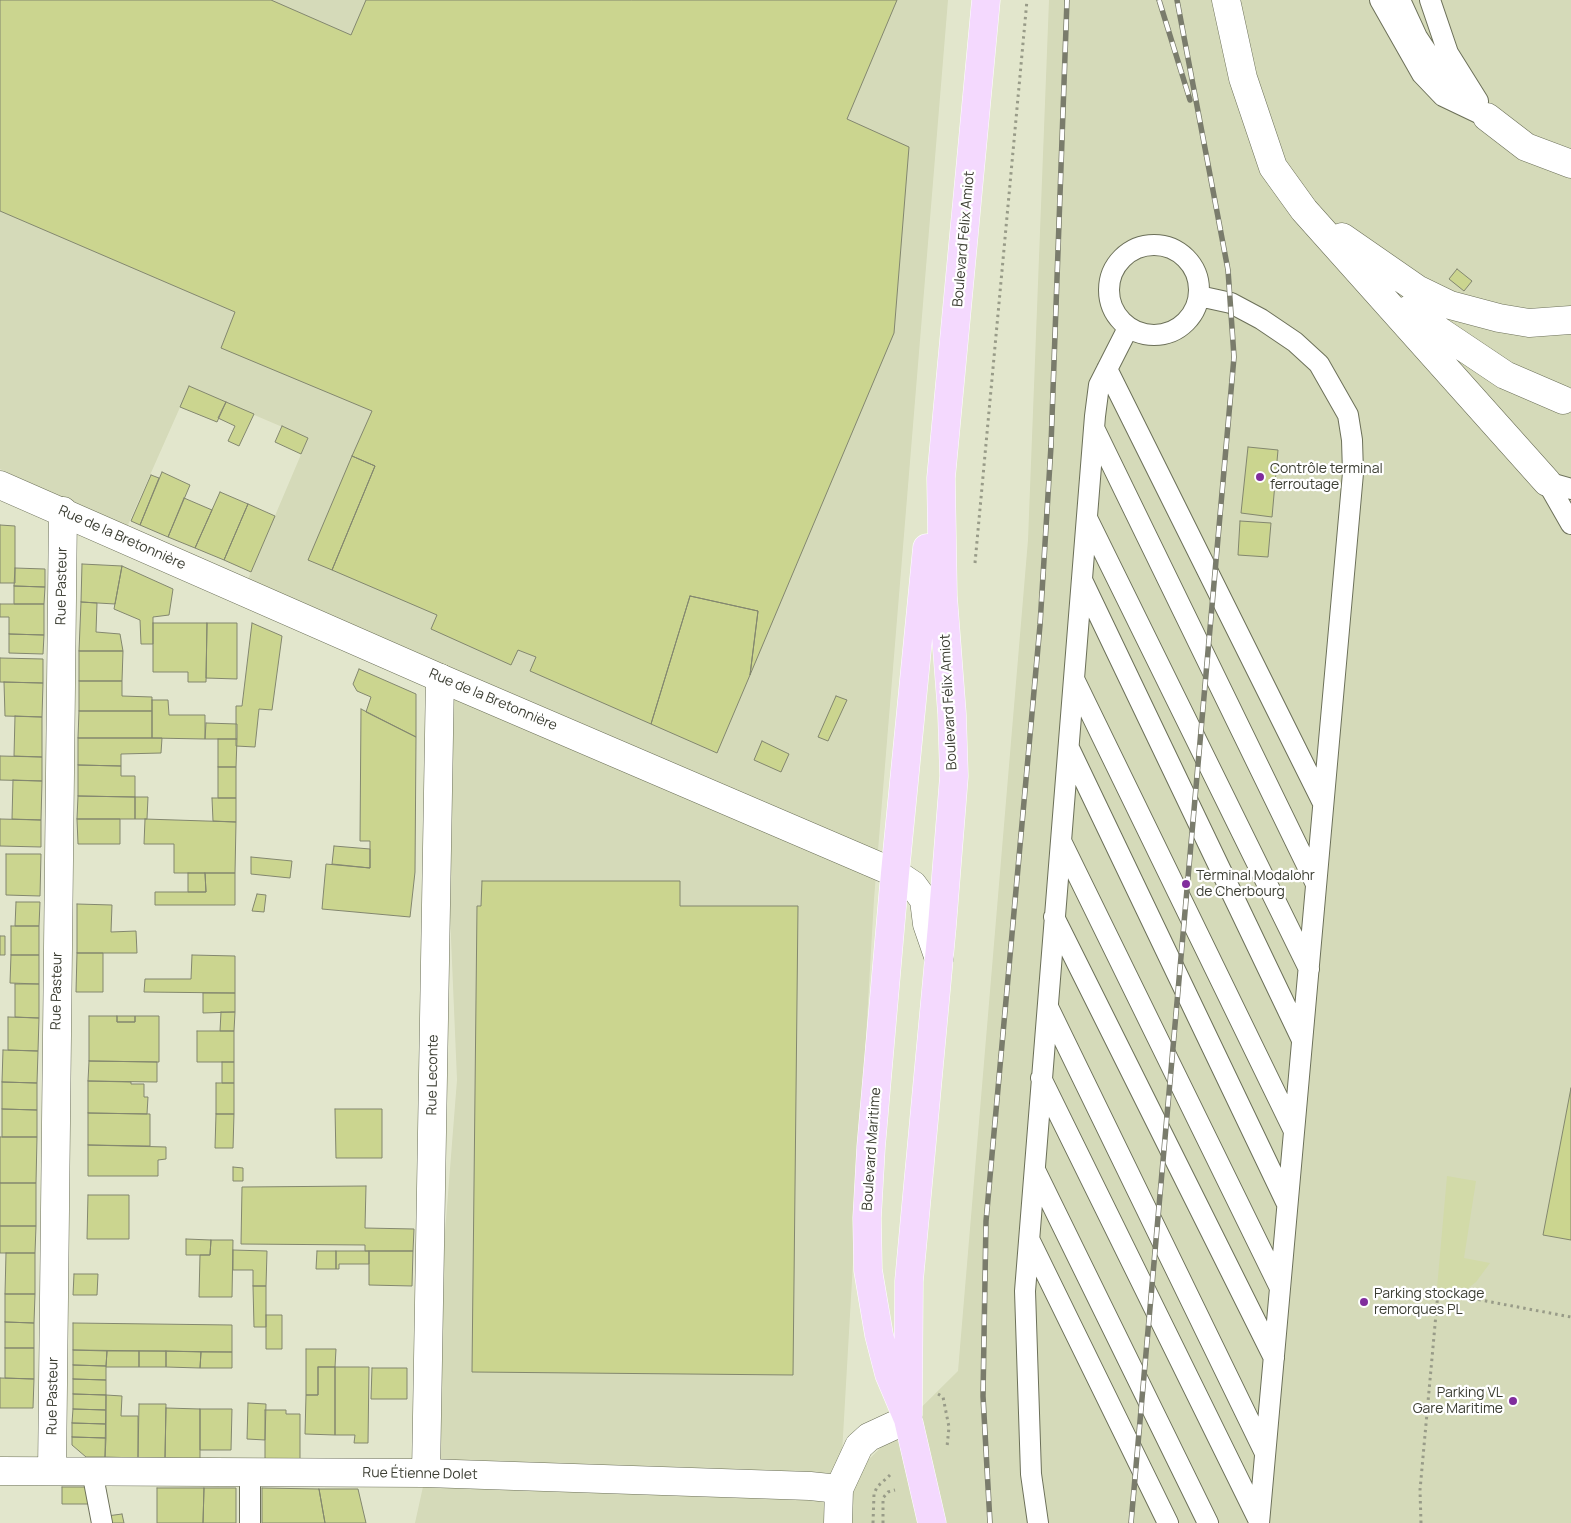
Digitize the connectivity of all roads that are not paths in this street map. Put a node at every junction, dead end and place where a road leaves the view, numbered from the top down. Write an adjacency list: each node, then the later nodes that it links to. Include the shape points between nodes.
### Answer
1 (986, 0): 15 (main road, Boulevard Félix Amiot)
2 (1226, 0): 8 (street, via 1244,78 1273,167)
3 (1380, 0): 6 (lane, via 1422,74 1442,96)
4 (1400, 0): 6 (lane, via 1418,38 1449,85)
5 (1431, 3): 6 (lane, via 1448,53)
6 (1487, 117): 7 (street, via 1526,147)
7 (1571, 164)
8 (1304, 210): 10 (street, via 1417,289 1450,305 1529,323); 13 (street, via 1411,313 1505,375); 17 (street)
9 (1199, 296): 11 (lane, via 1195,311 1186,323 1172,332 1157,336); 11 (lane, via 1193,268 1178,252 1157,245 1129,252 1118,262 1109,289 1117,317); 29 (lane, via 1231,303 1295,342 1319,364 1348,415 1353,473)
10 (1571, 320)
11 (1128, 328): 12 (lane)
12 (1107, 369): 14 (lane, via 1100,385); 29 (lane)
13 (1570, 403)
14 (1094, 428): 22 (lane); 32 (lane)
15 (941, 478): 31 (main road, Boulevard Félix Amiot, via 928,541); 34 (main road, Boulevard Félix Amiot, via 943,596 954,776)
16 (0, 485): 20 (street, Rue de la Bretonnière)
17 (1565, 490): 18 (lane); 19 (lane); 21 (lane); 23 (lane); 24 (lane)
18 (1571, 502)
19 (1571, 508)
20 (63, 511): 26 (street, Rue de la Bretonnière); 48 (street, Rue Pasteur)
21 (1571, 513)
22 (1087, 517): 25 (lane); 35 (lane)
23 (1571, 518)
24 (1571, 524)
25 (1082, 580): 27 (lane); 37 (lane)
26 (440, 678): 31 (street, Rue de la Bretonnière); 51 (street, Rue Leconte)
27 (1074, 678): 28 (lane); 39 (lane)
28 (1068, 746): 30 (lane); 41 (lane)
29 (1323, 803): 32 (lane)
30 (1061, 840): 33 (lane); 43 (lane)
31 (895, 873): 34 (street, Rue de la Bretonnière, via 913,885 924,900 927,924); 45 (main road, Boulevard Maritime, via 871,1147 868,1270 889,1374)
32 (1316, 884): 35 (lane)
33 (1054, 918): 36 (lane); 44 (lane)
34 (939, 959): 45 (main road, via 909,1281)
35 (1309, 969): 37 (lane)
36 (1048, 1006): 38 (lane); 46 (lane)
37 (1302, 1040): 39 (lane)
38 (1042, 1078): 40 (lane); 53 (lane)
39 (1294, 1131): 41 (lane)
40 (1034, 1169): 42 (lane); 60 (lane)
41 (1287, 1204): 43 (lane)
42 (1029, 1239): 58 (lane, via 1025,1291 1031,1474); 59 (lane)
43 (1280, 1288): 44 (lane)
44 (1274, 1358): 46 (lane)
45 (908, 1419): 52 (street, via 869,1437 859,1446); 57 (main road)
46 (1265, 1453): 53 (lane)
47 (0, 1470): 48 (street, Rue Étienne Dolet)
48 (52, 1471): 49 (street, Rue Étienne Dolet)
49 (92, 1471): 50 (street, Rue Étienne Dolet); 54 (lane)
50 (250, 1472): 51 (street, Rue Étienne Dolet); 55 (lane)
51 (426, 1473): 52 (street, Rue Étienne Dolet)
52 (840, 1489): 56 (street)
53 (1259, 1522)
54 (102, 1523)
55 (250, 1523)
56 (838, 1523)
57 (932, 1523)
58 (1038, 1523)
59 (1168, 1523)
60 (1208, 1523)

